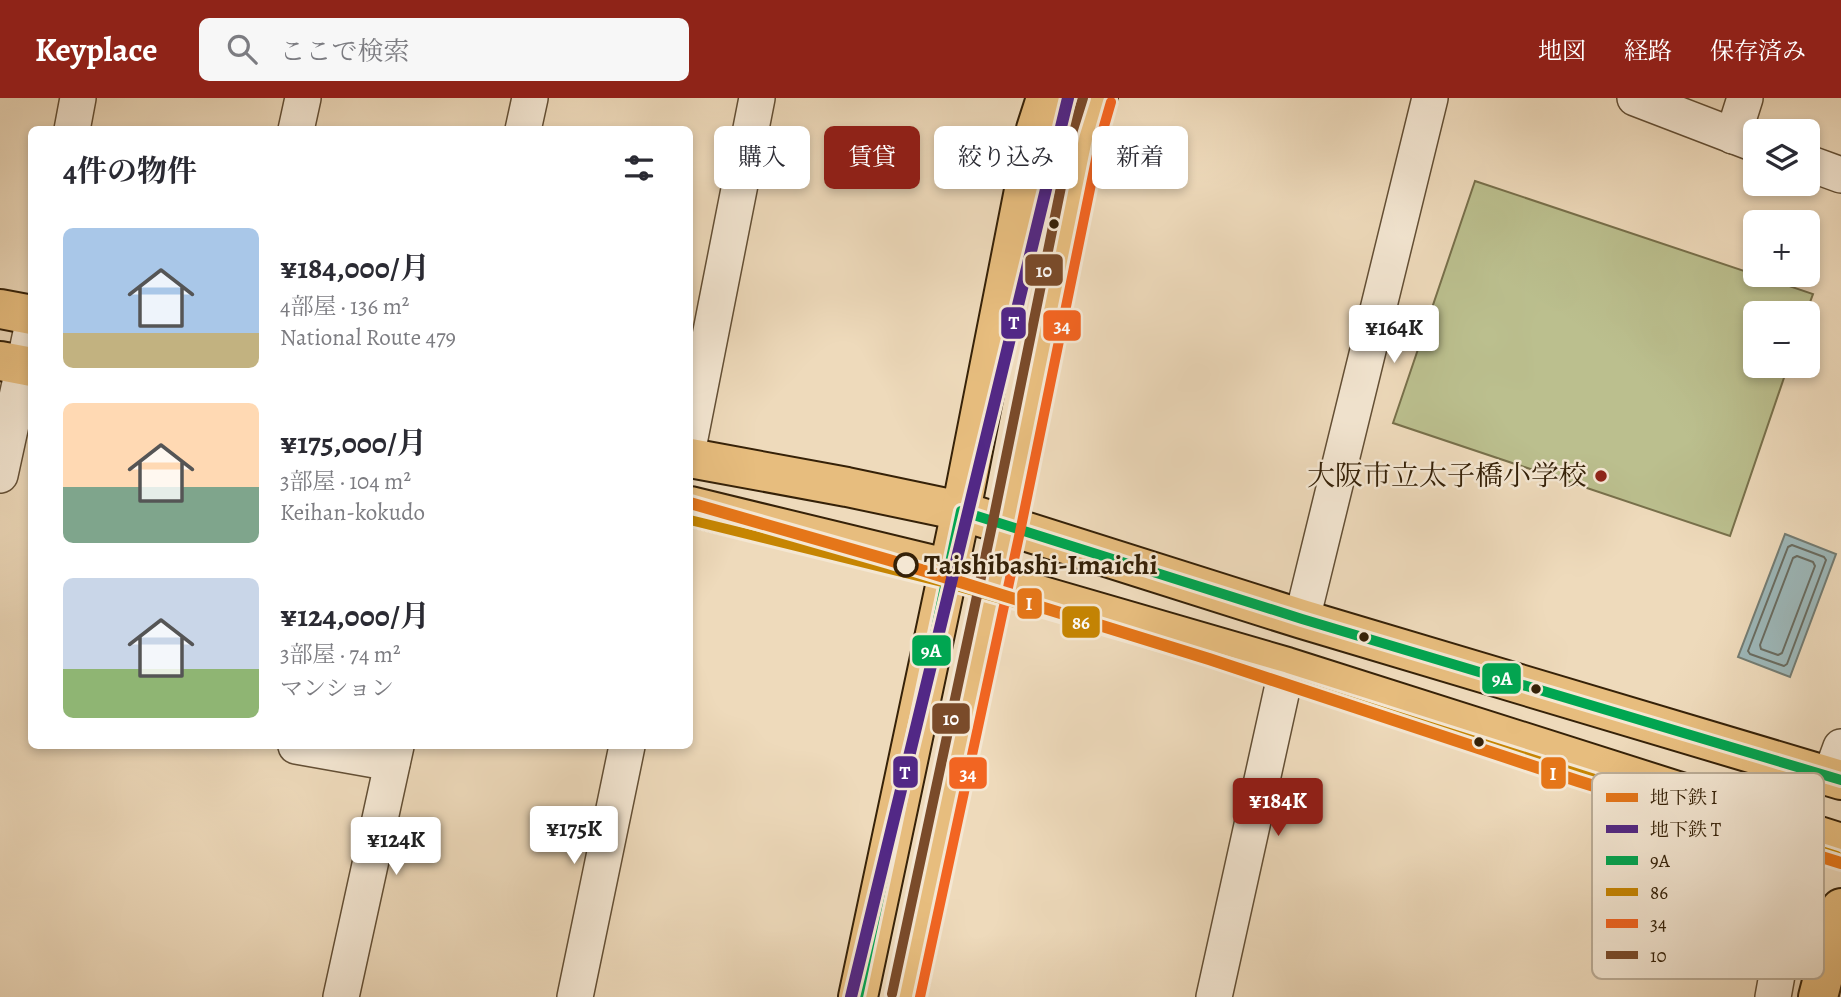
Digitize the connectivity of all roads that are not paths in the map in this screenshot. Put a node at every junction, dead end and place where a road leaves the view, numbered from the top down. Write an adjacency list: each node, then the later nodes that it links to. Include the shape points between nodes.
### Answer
1 (78, 98): 11 (street)
2 (303, 98): 12 (street)
3 (530, 98): 13 (street)
4 (757, 98): 21 (street)
5 (1046, 98): 25 (highway, via 1033,142)
6 (1098, 98): 26 (highway, via 1086,136)
7 (1430, 98): 29 (street)
8 (1635, 98): 14 (street)
9 (1745, 98): 10 (street)
10 (1744, 119)
11 (73, 126)
12 (297, 126)
13 (524, 126)
14 (1743, 140)
15 (1820, 167): 16 (street)
16 (1841, 175)
17 (0, 309): 18 (highway)
18 (28, 313)
19 (28, 338): 20 (street)
20 (18, 364): 23 (street)
21 (693, 423)
22 (693, 459): 25 (highway)
23 (0, 475)
24 (693, 507): 27 (highway)
25 (961, 511): 26 (highway); 27 (highway)
26 (1007, 524): 28 (highway); 29 (highway)
27 (950, 569): 28 (highway); 42 (highway)
28 (994, 582): 30 (highway); 43 (highway)
29 (1303, 619): 34 (highway)
30 (1287, 667): 35 (highway); 44 (street)
31 (333, 749): 33 (street)
32 (626, 749): 41 (street)
33 (394, 754): 40 (street)
34 (1837, 768)
35 (1619, 773)
36 (1841, 908): 37 (highway)
37 (1824, 974)
38 (1776, 979): 45 (street)
39 (1823, 979): 46 (highway)
40 (341, 997)
41 (575, 997)
42 (858, 997)
43 (906, 997)
44 (1214, 997)
45 (1773, 997)
46 (1818, 997)

